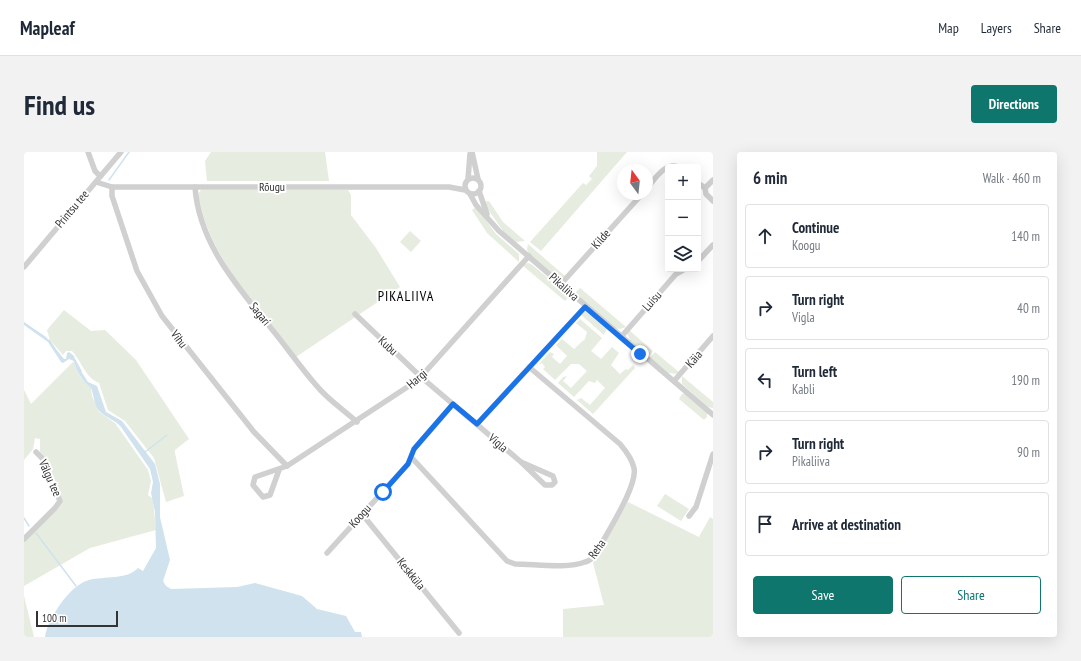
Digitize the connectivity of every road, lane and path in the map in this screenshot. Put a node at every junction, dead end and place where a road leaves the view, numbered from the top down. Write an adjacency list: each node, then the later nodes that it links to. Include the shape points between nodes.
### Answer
1 (88, 152): 5 (street, via 95,171)
2 (121, 152): 5 (street, Printsu tee)
3 (471, 152): 6 (street, Pikaliiva); 7 (street, Pikaliiva)
4 (665, 169): 10 (street)
5 (100, 176): 9 (street, Printsu tee)
6 (478, 179): 7 (street); 16 (street, Pikaliiva, via 481,184)
7 (466, 180): 14 (street, Rõugu); 17 (street, Pikaliiva)
8 (713, 180): 15 (street)
9 (96, 182): 12 (street, Rõugu); 24 (street, Printsu tee)
10 (653, 182)
11 (701, 185): 15 (street)
12 (112, 187): 13 (street, Rõugu); 42 (street, Vihu, via 112,196 137,271 162,316 254,432)
13 (195, 187): 14 (street, Rõugu); 36 (street, Sagari, via 205,231 231,278 316,386)
14 (449, 187): 17 (street, Rõugu)
15 (705, 188): 19 (street, via 706,194)
16 (480, 191): 17 (street, via 475,194); 20 (street, Pikaliiva)
17 (467, 192): 20 (street, Pikaliiva)
18 (637, 200): 26 (street, Kilde)
19 (713, 200)
20 (490, 220): 22 (street, Pikaliiva)
21 (713, 245): 23 (street)
22 (528, 256): 26 (street, Pikaliiva); 32 (street, Hargi)
23 (701, 258)
24 (24, 267)
25 (680, 272): 30 (street, Luisu)
26 (561, 284): 27 (street, Pikaliiva)
27 (585, 307): 30 (street, Pikaliiva); 31 (street)
28 (355, 314): 32 (street, Kubu)
29 (713, 336): 33 (street, Käia)
30 (621, 337): 33 (street, Pikaliiva)
31 (529, 367): 37 (street); 40 (street, Reha, via 620,444 629,454 634,469 634,482 592,559 572,565 515,564 507,561)
32 (421, 377): 34 (street, Vigla); 36 (street, Hargi)
33 (674, 382): 35 (street, Pikaliiva)
34 (453, 404): 37 (street, Vigla); 40 (street, Koogu, via 414,449)
35 (713, 415)
36 (357, 422): 42 (street, Hargi)
37 (477, 424): 41 (street, Vigla)
38 (36, 452): 46 (street, Välgu tee, via 42,458 60,501)
39 (713, 454): 45 (street, via 696,507)
40 (412, 458): 44 (street, Koogu)
41 (521, 462): 41 (street, Vigla, via 553,476 555,482 546,485)
42 (287, 466): 43 (street, Hargi)
43 (279, 470): 43 (street, Hargi, via 255,477 253,485 263,497 270,496)
44 (362, 514): 47 (street, Koogu); 48 (street, Keskküla)
45 (689, 516)
46 (24, 539)
47 (327, 554)
48 (459, 633)

